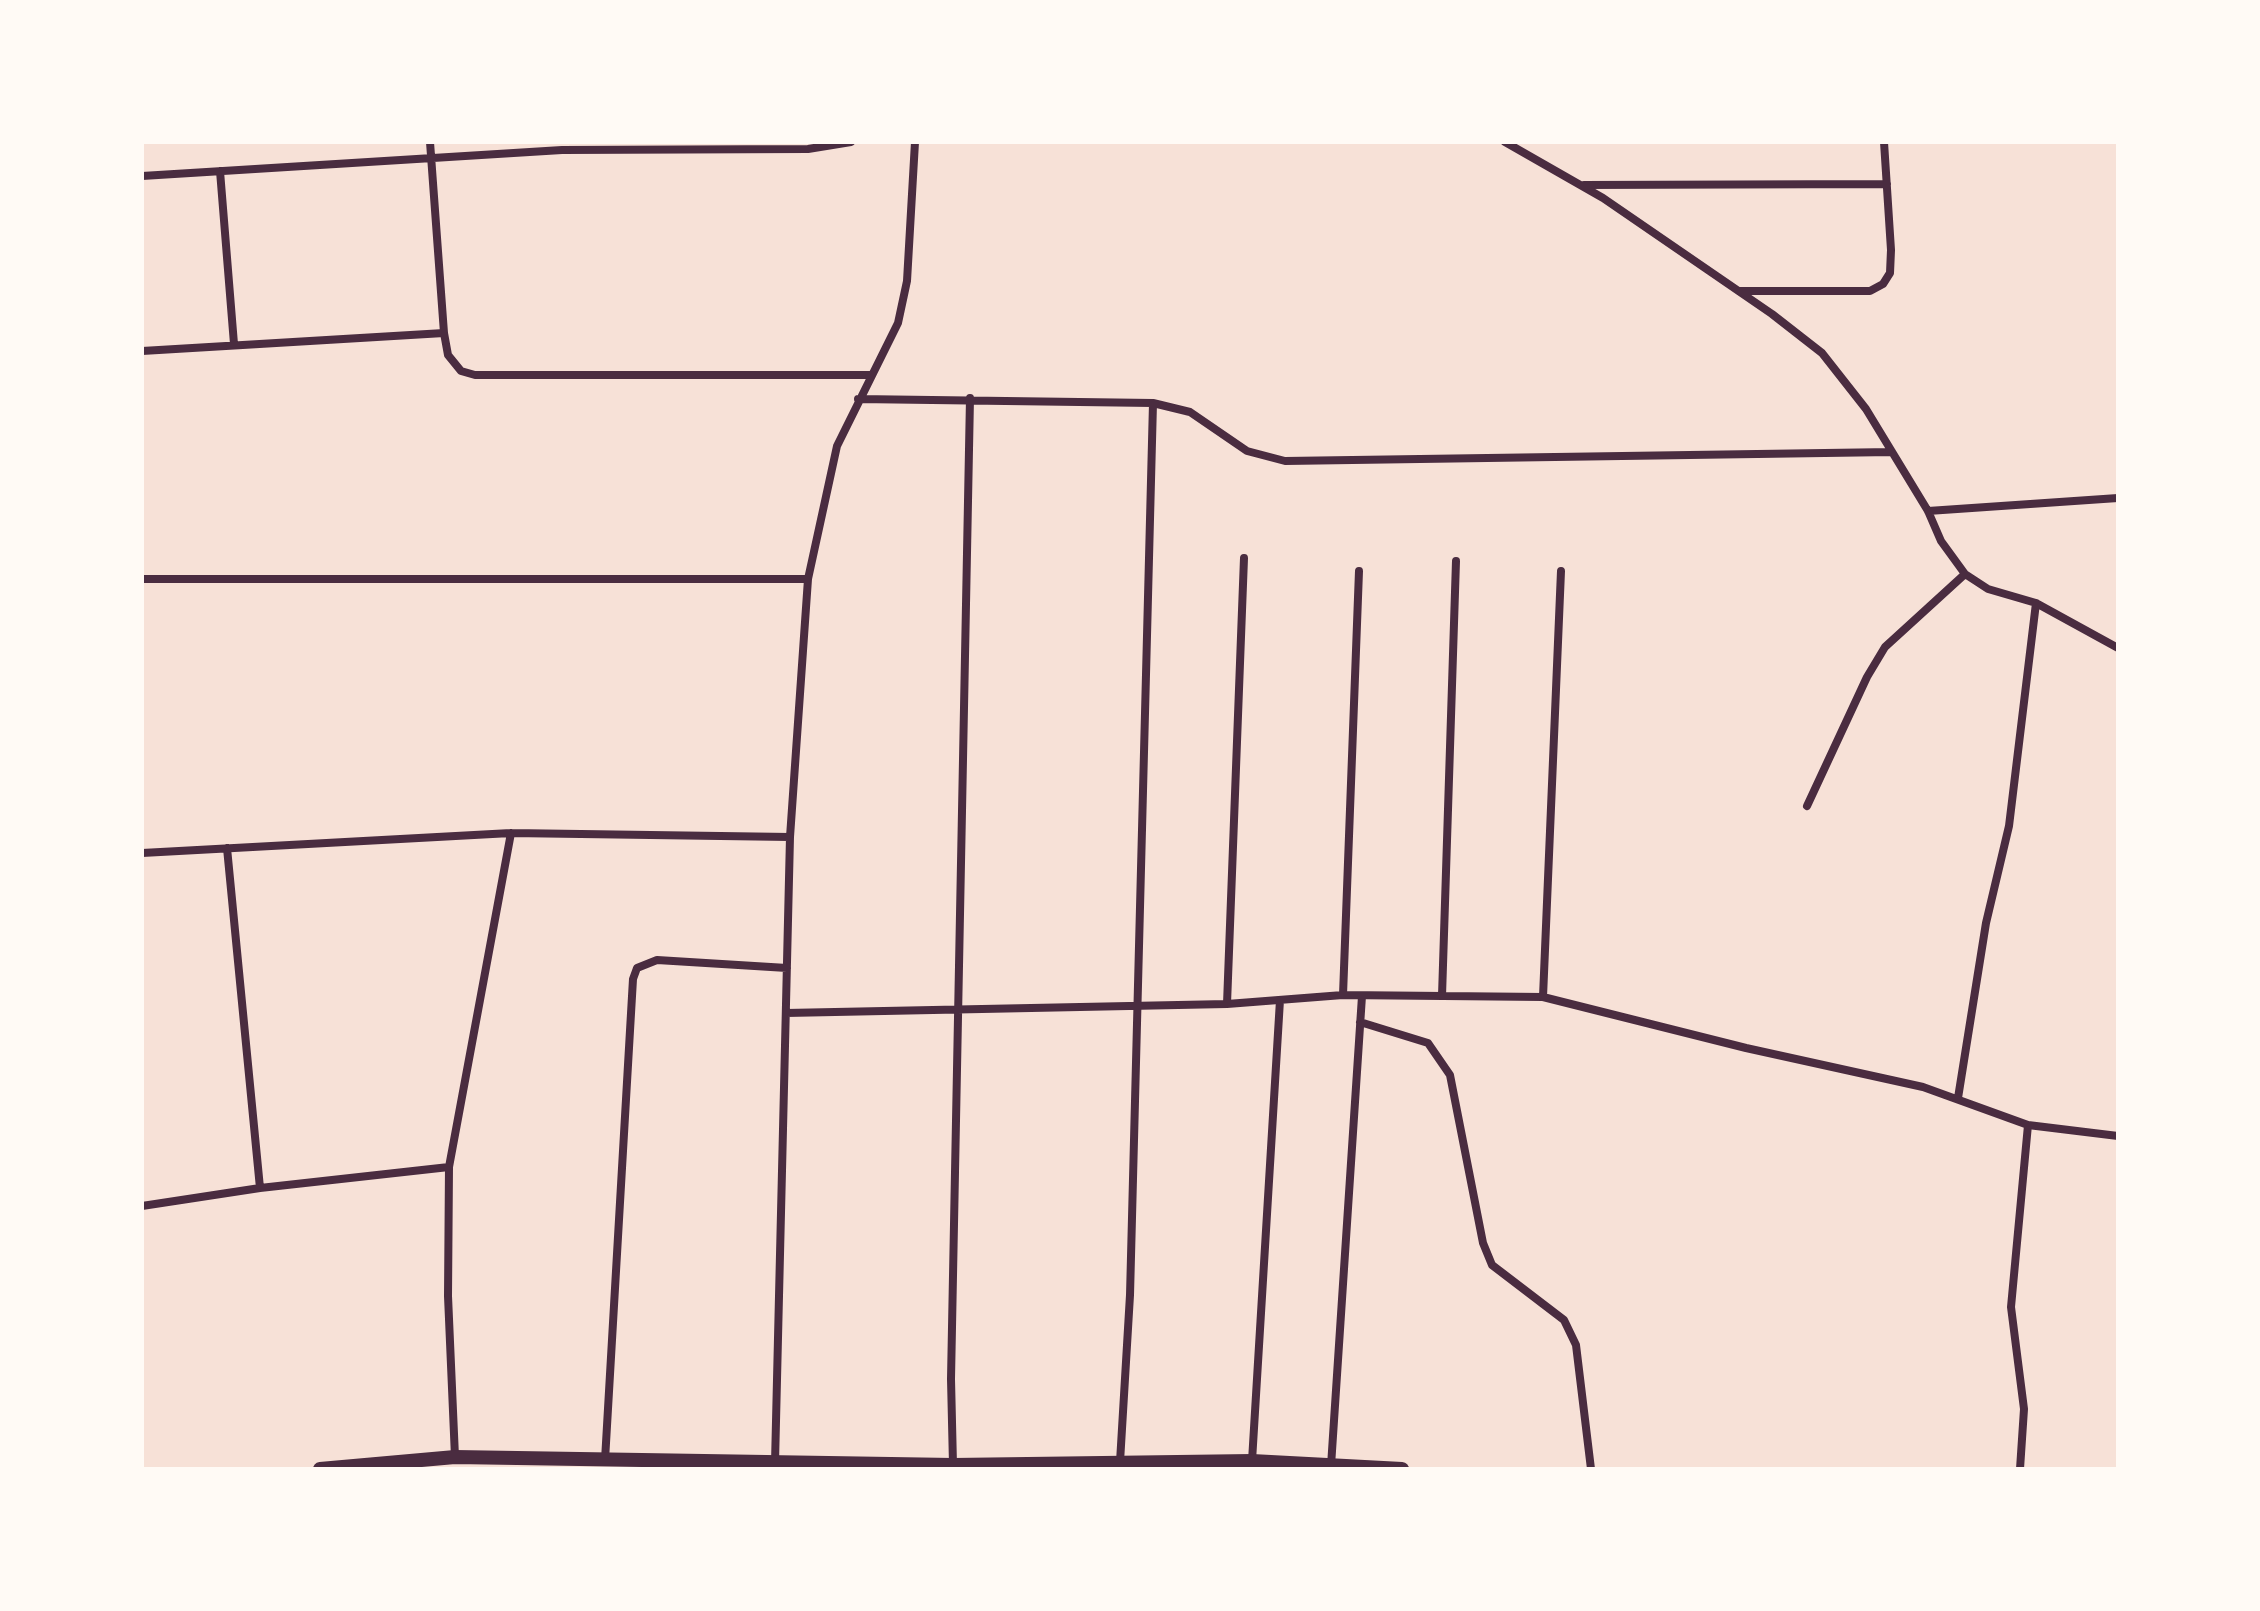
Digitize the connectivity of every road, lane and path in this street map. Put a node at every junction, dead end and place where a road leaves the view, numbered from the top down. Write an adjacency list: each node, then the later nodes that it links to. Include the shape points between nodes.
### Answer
1 (430, 142): 6 (street)
2 (851, 142): 6 (street, via 808,149 562,150)
3 (915, 142): 15 (street, via 907,281 898,323)
4 (1505, 142): 10 (street)
5 (1884, 142): 9 (street)
6 (433, 157): 7 (street); 12 (street)
7 (220, 171): 8 (street); 13 (street)
8 (142, 176)
9 (1887, 184): 10 (street); 11 (street, via 1891,250 1890,273 1883,284 1870,291)
10 (1581, 185): 11 (street)
11 (1738, 291): 19 (street, via 1822,353)
12 (444, 333): 13 (street); 15 (street, via 454,365 475,375)
13 (234, 344): 14 (street)
14 (142, 351)
15 (871, 375): 17 (street)
16 (970, 398): 17 (street); 18 (street); 44 (street)
17 (858, 399): 28 (street, via 837,446)
18 (1153, 403): 19 (street, via 1190,412 1247,451 1285,461); 43 (street)
19 (1892, 452): 21 (street)
20 (2118, 498): 21 (street)
21 (1928, 511): 26 (street)
22 (1244, 558): 42 (street)
23 (1456, 561): 39 (street)
24 (1359, 571): 37 (street)
25 (1561, 571): 40 (street)
26 (1965, 574): 29 (street, via 1988,589); 31 (street, via 1885,647)
27 (142, 579): 28 (street)
28 (808, 579): 33 (street)
29 (2036, 603): 30 (street); 47 (street, via 2009,826 1986,923)
30 (2118, 648)
31 (1807, 806)
32 (511, 833): 33 (street); 34 (street); 50 (street)
33 (790, 837): 36 (street)
34 (227, 848): 35 (street); 51 (street)
35 (142, 853)
36 (787, 968): 45 (street); 54 (street, via 657,960 637,968)
37 (1343, 995): 38 (street); 41 (street)
38 (1362, 996): 39 (street); 46 (street)
39 (1442, 996): 40 (street)
40 (1543, 997): 47 (street)
41 (1280, 1000): 42 (street); 55 (street)
42 (1227, 1004): 43 (street)
43 (1138, 1007): 44 (street); 56 (street)
44 (958, 1011): 45 (street); 58 (street)
45 (786, 1013): 57 (street)
46 (1360, 1022): 59 (street); 62 (street, via 1428,1043 1446,1067 1492,1265 1564,1320 1576,1345)
47 (1958, 1098): 48 (street)
48 (2028, 1125): 49 (street); 63 (street, via 2011,1307 2024,1409)
49 (2118, 1136)
50 (449, 1167): 51 (street); 53 (street)
51 (260, 1188): 52 (street)
52 (142, 1206)
53 (455, 1457): 54 (street); 60 (street)
54 (605, 1460): 57 (street)
55 (1252, 1461): 56 (street); 59 (street)
56 (1120, 1462): 58 (street)
57 (775, 1463): 58 (street)
58 (953, 1465)
59 (1331, 1467): 61 (street)
60 (320, 1469)
61 (1402, 1469)
62 (1591, 1469)
63 (2020, 1469)

